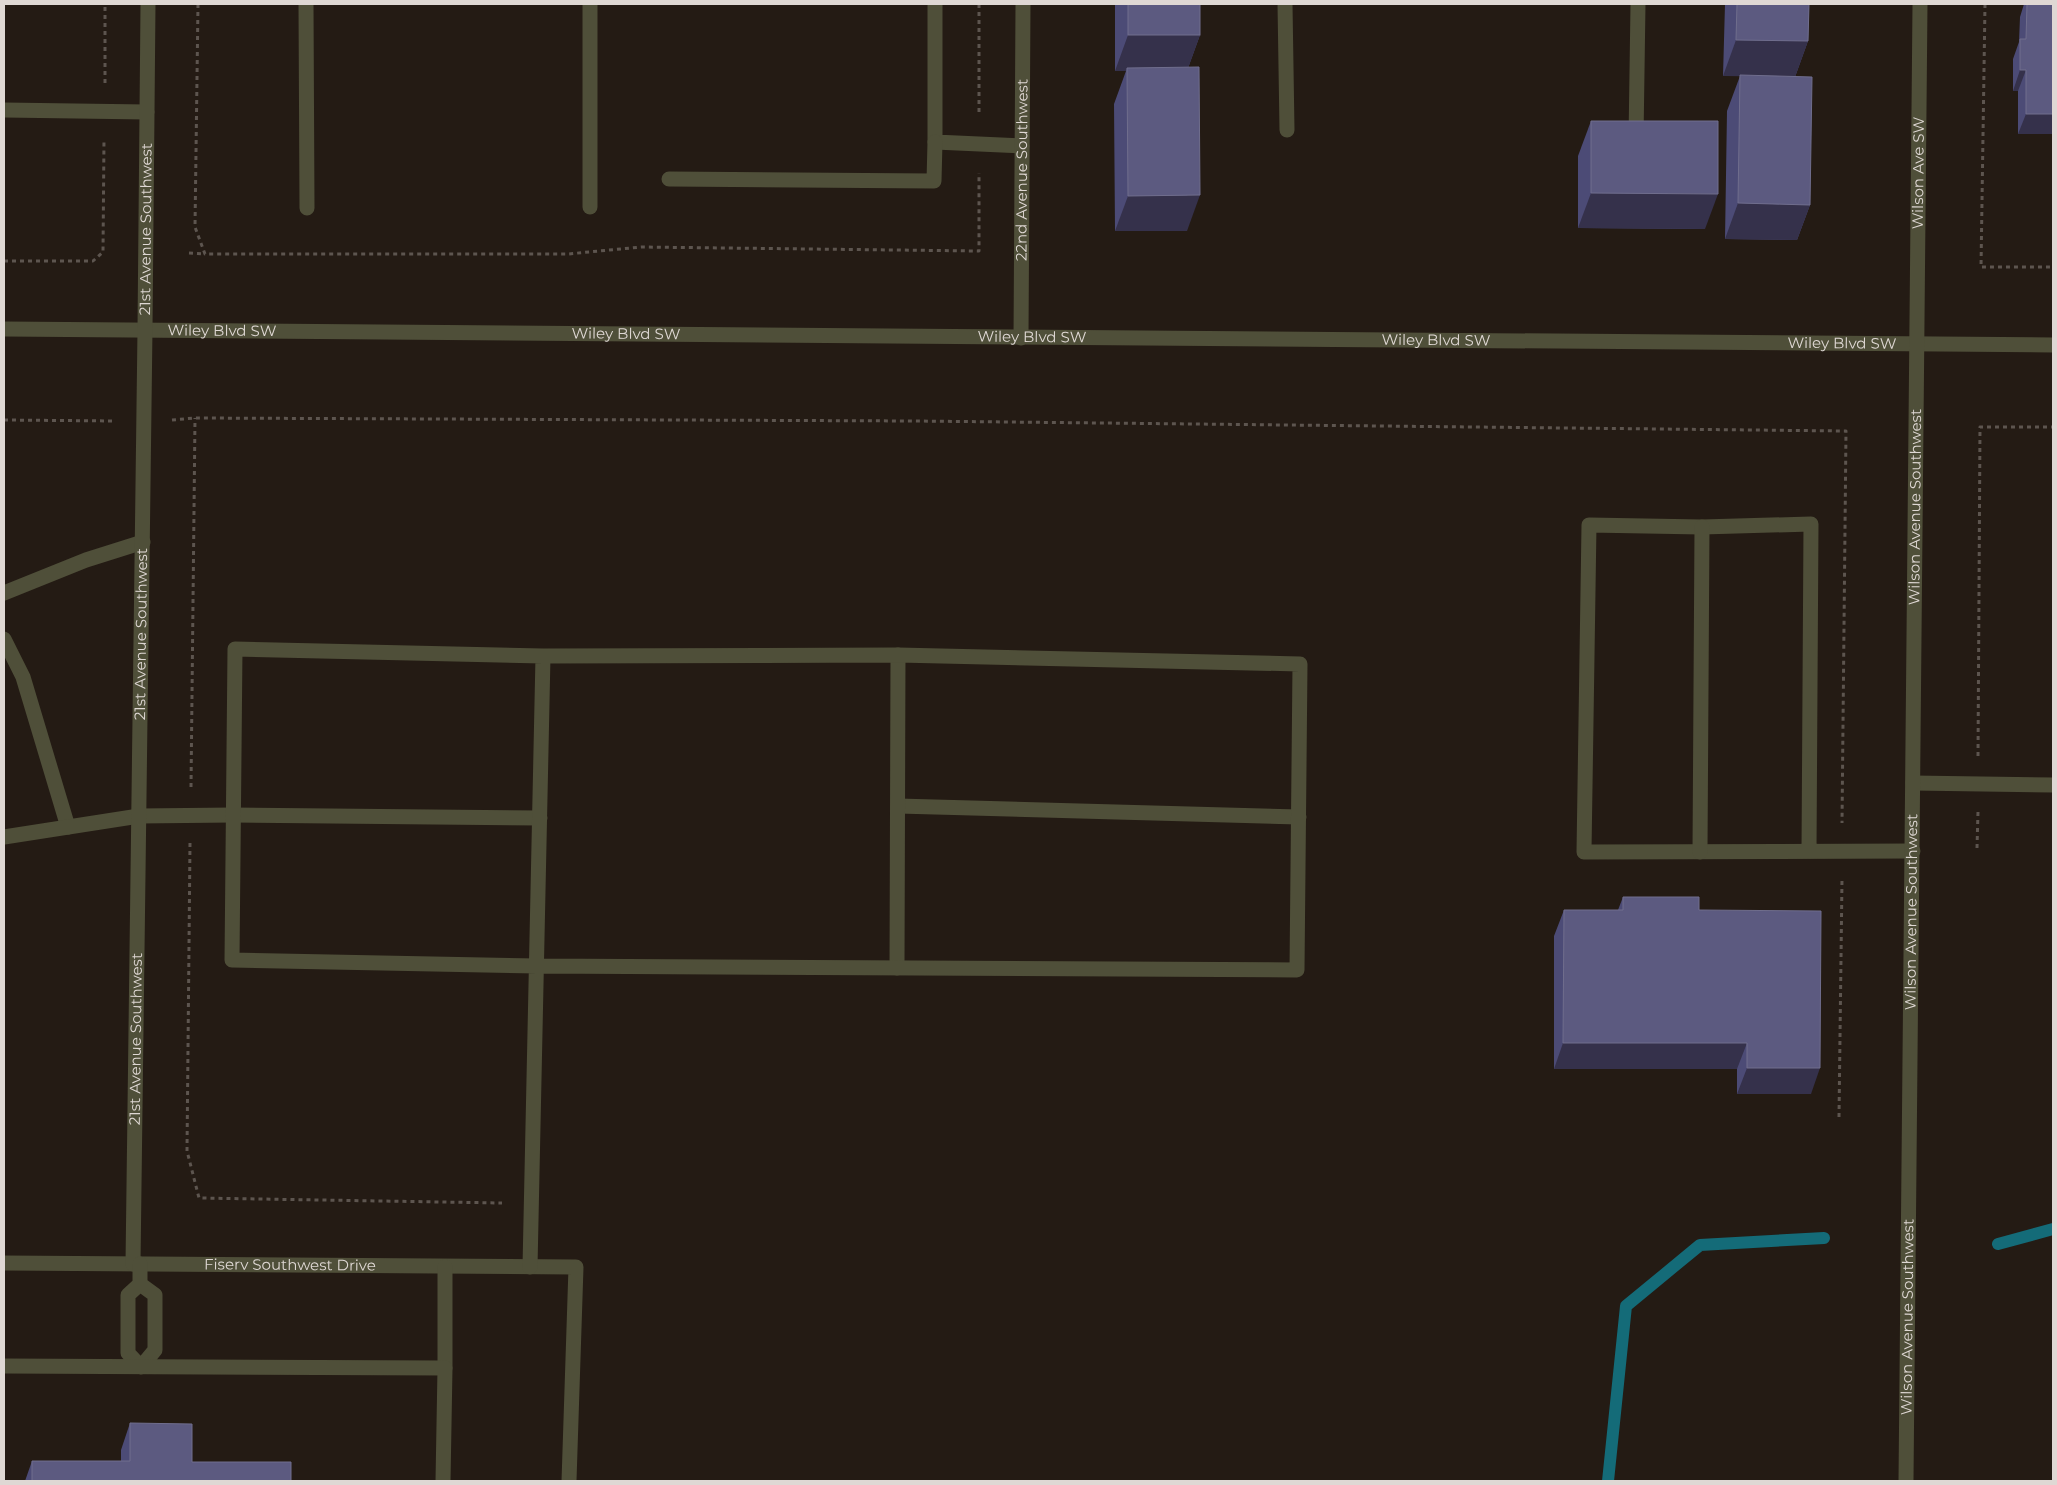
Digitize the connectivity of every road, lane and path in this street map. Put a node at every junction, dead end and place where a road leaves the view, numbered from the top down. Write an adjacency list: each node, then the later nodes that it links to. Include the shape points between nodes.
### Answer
1 (105, 4): 12 (path)
2 (148, 4): 13 (street, 21st Avenue Southwest)
3 (306, 4): 20 (street)
4 (590, 4): 19 (street)
5 (935, 4): 16 (street)
6 (1023, 4): 17 (street, 22nd Avenue Southwest)
7 (1284, 4): 14 (street)
8 (1638, 4): 15 (street)
9 (1920, 4): 28 (street, Wilson Ave SW)
10 (1985, 4): 24 (path, via 1981,267)
11 (4, 110): 12 (street)
12 (105, 112): 13 (street); 23 (path, via 103,252 93,261)
13 (147, 112): 26 (street, 21st Avenue Southwest)
14 (1287, 130)
15 (1636, 139)
16 (935, 142): 17 (street); 18 (street, via 934,181)
17 (1022, 146): 27 (street, 22nd Avenue Southwest)
18 (669, 179)
19 (590, 207)
20 (307, 208)
21 (189, 253): 22 (path)
22 (205, 254)
23 (4, 261)
24 (2053, 267)
25 (4, 329): 26 (street, Wiley Blvd SW)
26 (145, 329): 27 (street, Wiley Blvd SW); 31 (street, 21st Avenue Southwest)
27 (1021, 338): 28 (street, Wiley Blvd SW)
28 (1917, 344): 29 (street, Wiley Blvd SW); 39 (street, Wilson Avenue Southwest)
29 (2053, 345)
30 (4, 420): 31 (path)
31 (144, 422): 34 (street, 21st Avenue Southwest); 51 (path, via 195,418 905,421 1846,431)
32 (2053, 427): 40 (path, via 1980,427)
33 (1702, 527): 50 (street, via 1811,524); 53 (street); 53 (street, via 1589,525 1584,852)
34 (143, 542): 35 (street, via 86,560); 44 (street, 21st Avenue Southwest)
35 (4, 593)
36 (4, 639): 47 (street, via 24,677)
37 (898, 655): 38 (street); 42 (street); 45 (street, via 1300,664)
38 (543, 656): 43 (street, via 235,649); 46 (street)
39 (1913, 782): 40 (street); 52 (street, Wilson Avenue Southwest)
40 (1978, 784): 41 (street); 49 (path)
41 (2053, 785)
42 (898, 806): 45 (street); 55 (street)
43 (233, 815): 44 (street); 46 (street); 54 (street, via 232,960)
44 (139, 816): 47 (street); 58 (street, 21st Avenue Southwest)
45 (1299, 817): 55 (street, via 1297,970)
46 (540, 818): 54 (street)
47 (68, 827): 48 (street)
48 (4, 838)
49 (1977, 848)
50 (1809, 851): 51 (street); 53 (street)
51 (1842, 851): 52 (street); 56 (path)
52 (1913, 851): 67 (street, Wilson Avenue Southwest)
53 (1700, 852)
54 (537, 966): 55 (street); 60 (street)
55 (897, 968)
56 (1839, 1116)
57 (4, 1263): 58 (street, Fiserv Southwest Drive)
58 (136, 1264): 59 (street, Fiserv Southwest Drive); 61 (street, 21st Avenue Southwest)
59 (445, 1267): 60 (street, Fiserv Southwest Drive); 64 (street)
60 (530, 1267): 66 (street, Fiserv Southwest Drive, via 576,1267)
61 (140, 1284): 63 (street, via 128,1295 128,1353); 63 (street, via 155,1296 155,1350)
62 (4, 1366): 63 (street)
63 (141, 1367): 64 (street)
64 (445, 1368): 65 (street)
65 (444, 1481)
66 (569, 1481)
67 (1906, 1481)

